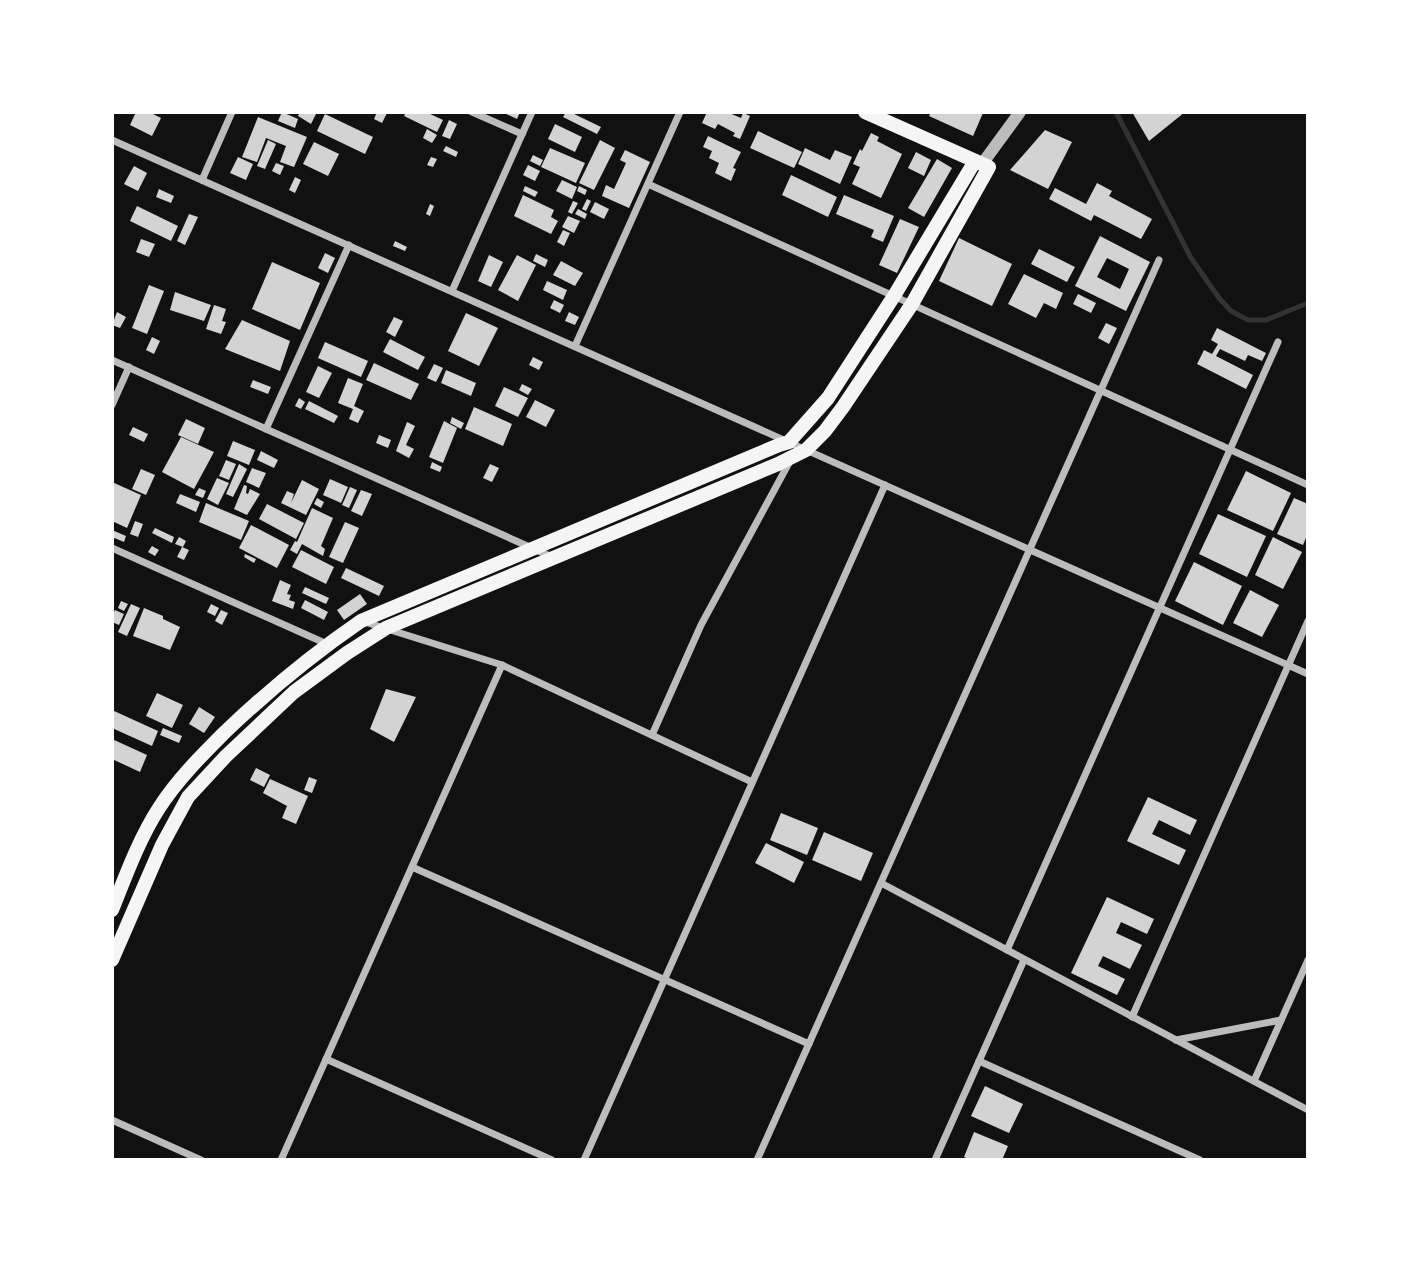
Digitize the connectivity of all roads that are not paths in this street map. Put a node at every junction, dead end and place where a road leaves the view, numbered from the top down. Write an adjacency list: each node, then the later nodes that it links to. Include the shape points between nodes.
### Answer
1 (232, 112): 10 (street)
2 (472, 112): 7 (street)
3 (532, 112): 7 (street)
4 (680, 112): 11 (street)
5 (865, 112): 9 (main road)
6 (1020, 112): 9 (street)
7 (522, 134): 14 (street)
8 (112, 140): 10 (street)
9 (982, 164): 15 (main road); 16 (main road)
10 (202, 180): 12 (street)
11 (648, 184): 15 (street); 18 (street)
12 (349, 245): 14 (street); 23 (street)
13 (1159, 260): 21 (street)
14 (452, 291): 18 (street)
15 (894, 296): 16 (street); 24 (main road)
16 (912, 304): 21 (street); 24 (main road, via 825,431)
17 (1278, 342): 25 (street)
18 (575, 346): 24 (street)
19 (112, 360): 20 (street)
20 (129, 368): 22 (street); 23 (street)
21 (1101, 390): 25 (street); 30 (street)
22 (112, 405)
23 (267, 429): 29 (street)
24 (796, 449): 26 (street); 29 (main road, via 779,445); 31 (main road, via 778,464); 40 (street, via 701,625)
25 (1230, 449): 27 (street); 32 (street)
26 (885, 485): 30 (street); 41 (street)
27 (1308, 485)
28 (112, 548): 36 (street)
29 (532, 548): 31 (street); 33 (main road)
30 (1030, 550): 32 (street); 43 (street)
31 (555, 558): 35 (main road)
32 (1160, 607): 38 (street); 45 (street)
33 (361, 621): 35 (street); 36 (main road)
34 (1308, 621): 38 (street)
35 (386, 628): 37 (street); 46 (main road, via 294,692 188,797)
36 (327, 644): 44 (main road, via 251,707 173,788 142,838)
37 (502, 665): 40 (street); 42 (street)
38 (1288, 665): 39 (street); 50 (street)
39 (1308, 674)
40 (652, 736): 41 (street)
41 (752, 782): 49 (street)
42 (412, 867): 49 (street); 54 (street)
43 (881, 883): 45 (street); 53 (street)
44 (112, 910)
45 (1007, 950): 47 (street)
46 (112, 960)
47 (1024, 960): 50 (street); 55 (street)
48 (1308, 960): 51 (street)
49 (664, 979): 53 (street); 63 (street)
50 (1132, 1017): 52 (street)
51 (1281, 1020): 52 (street); 56 (street)
52 (1176, 1040): 56 (street)
53 (809, 1044): 64 (street)
54 (326, 1059): 61 (street); 62 (street)
55 (979, 1061): 59 (street); 65 (street)
56 (1254, 1081): 57 (street)
57 (1308, 1110)
58 (112, 1120): 60 (street)
59 (938, 1159)
60 (201, 1160)
61 (281, 1160)
62 (552, 1160)
63 (584, 1160)
64 (757, 1160)
65 (1200, 1160)

